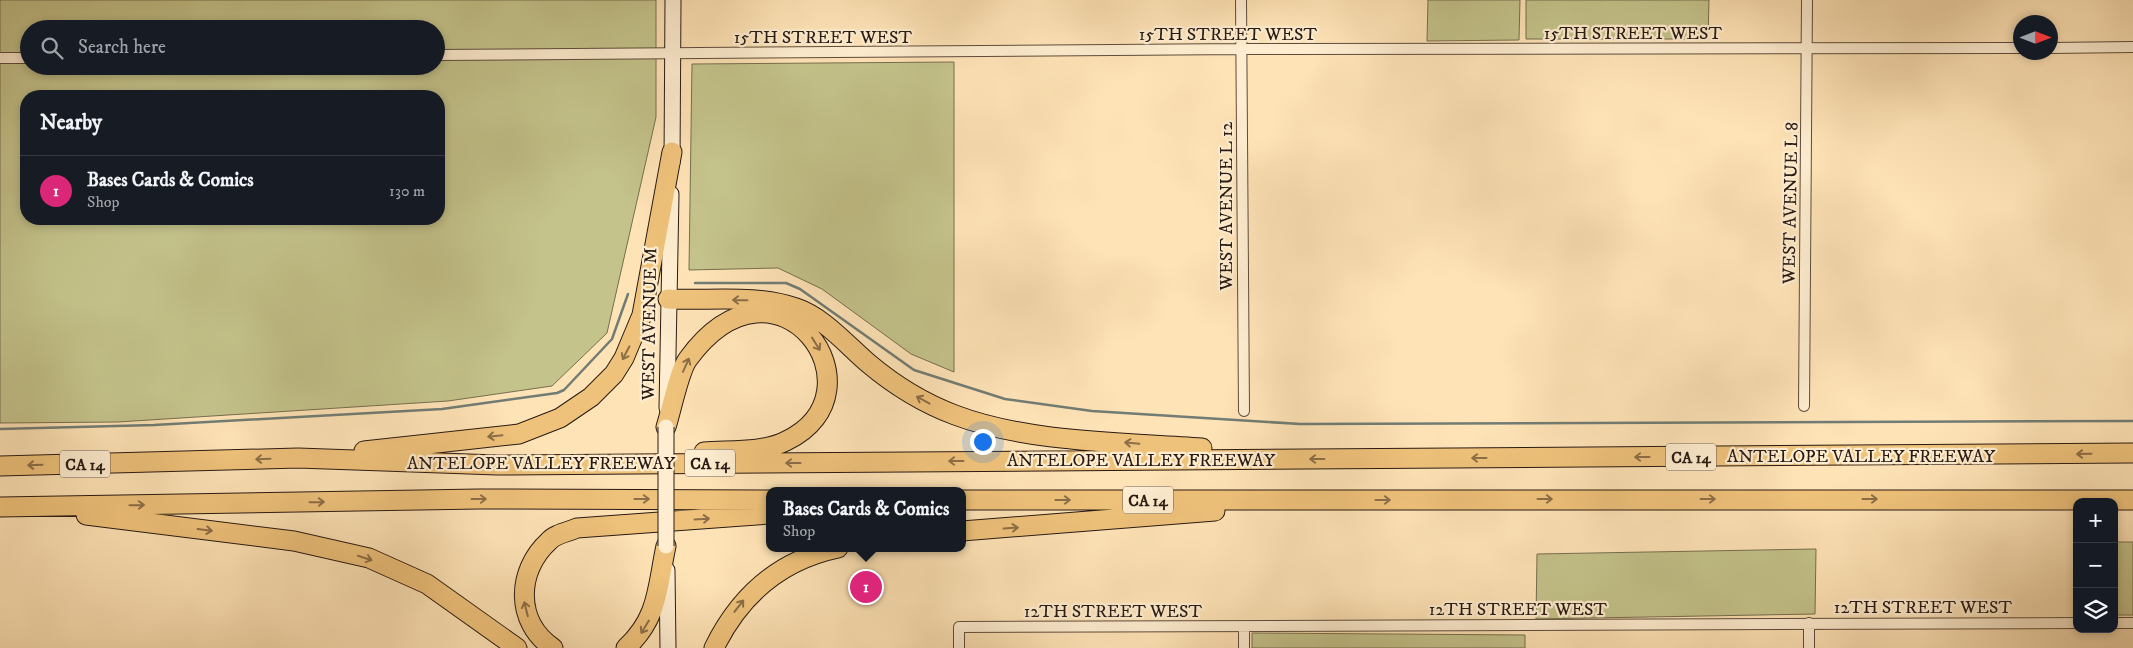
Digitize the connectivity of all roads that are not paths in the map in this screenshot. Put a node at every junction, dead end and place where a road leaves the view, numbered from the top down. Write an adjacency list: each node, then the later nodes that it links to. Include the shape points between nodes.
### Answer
1 (673, 0): 9 (main road, WEST AVENUE M)
2 (1241, 0): 7 (street, WEST AVENUE L 12)
3 (1808, 0): 8 (street, WEST AVENUE L 8)
4 (2133, 47): 6 (street)
5 (2013, 48): 8 (street, 15TH STREET WEST)
6 (2058, 48)
7 (1241, 49): 8 (street, 15TH STREET WEST); 9 (street, 15TH STREET WEST); 16 (street, WEST AVENUE L 12)
8 (1807, 50): 15 (street, WEST AVENUE L 8)
9 (673, 54): 10 (street, 15TH STREET WEST); 13 (main road, WEST AVENUE M)
10 (445, 55)
11 (0, 58): 12 (street)
12 (20, 58)
13 (672, 152): 14 (main road, WEST AVENUE M); 19 (highway, one-way to 19, via 642,315 624,358 614,374 591,397 560,418 519,434)
14 (668, 299): 17 (main road, WEST AVENUE M); 20 (highway, one-way to 14, via 1213,449 1022,433 986,425 937,407 897,385 816,318 798,308 777,302)
15 (1804, 406)
16 (1244, 411)
17 (666, 428): 21 (highway, one-way to 21, via 687,360 726,323 741,315 770,313 799,324 817,344 826,369 824,401 803,431 783,442 760,448); 30 (main road, WEST AVENUE M, bridge)
18 (2133, 453): 20 (highway, ANTELOPE VALLEY FREEWAY / CA 14, one-way to 20)
19 (298, 458): 21 (highway, ANTELOPE VALLEY FREEWAY / CA 14); 22 (highway, ANTELOPE VALLEY FREEWAY / CA 14, one-way to 22)
20 (1250, 459): 21 (highway, ANTELOPE VALLEY FREEWAY / CA 14, one-way to 21)
21 (497, 465)
22 (0, 466)
23 (766, 500): 27 (highway, ANTELOPE VALLEY FREEWAY / CA 14, one-way to 23, via 480,499)
24 (966, 500): 25 (highway, CA 14, one-way to 25)
25 (1334, 500): 26 (highway, CA 14, one-way to 26); 29 (highway, one-way to 25)
26 (2133, 500)
27 (9, 507): 37 (highway, one-way to 37, via 294,541 369,558 427,584)
28 (766, 514): 38 (highway, one-way to 28, via 535,631 523,600 524,583 534,557 550,539 577,528)
29 (966, 532)
30 (666, 546): 39 (highway, one-way to 39, via 652,616); 40 (main road, WEST AVENUE M)
31 (824, 552): 41 (highway, one-way to 31, via 735,612 764,580 799,559)
32 (1809, 623): 33 (street, 12TH STREET WEST); 36 (street, 12TH STREET WEST); 44 (street)
33 (2073, 623)
34 (2118, 623): 35 (street)
35 (2133, 623)
36 (1244, 627): 42 (street, 12TH STREET WEST, via 959,627); 43 (street)
37 (517, 648)
38 (553, 648)
39 (626, 648)
40 (668, 648)
41 (714, 648)
42 (959, 648)
43 (1244, 648)
44 (1809, 648)

